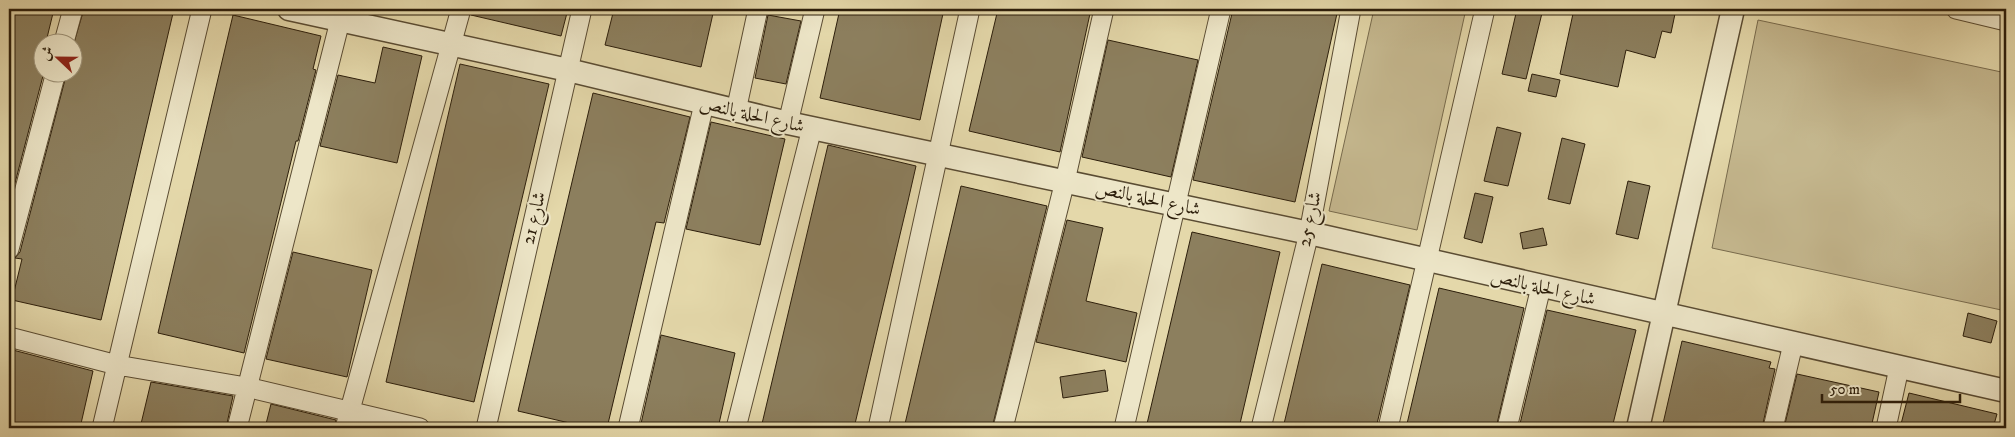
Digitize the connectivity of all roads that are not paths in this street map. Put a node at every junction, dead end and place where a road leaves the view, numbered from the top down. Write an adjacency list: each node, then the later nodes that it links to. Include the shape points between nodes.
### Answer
1 (74, 9): 18 (street)
2 (202, 9): 36 (street)
3 (289, 9): 16 (street, شارع الحلة بالنص)
4 (461, 9): 19 (street)
5 (582, 9): 20 (street, شارع 21)
6 (758, 9): 23 (street)
7 (815, 9): 24 (street)
8 (970, 9): 26 (street)
9 (1104, 9): 27 (street)
10 (1221, 9): 28 (street)
11 (1351, 9): 29 (street, شارع 25)
12 (1485, 9): 31 (street)
13 (1733, 9): 33 (street)
14 (1956, 9): 15 (street)
15 (1982, 12): 17 (street)
16 (342, 15): 19 (street, شارع الحلة بالنص); 38 (street)
17 (2006, 21)
18 (67, 32)
19 (452, 46): 20 (street, شارع الحلة بالنص); 40 (street)
20 (568, 70): 22 (street, شارع الحلة بالنص); 44 (street, شارع 21)
21 (53, 82): 30 (street)
22 (704, 104): 23 (street, شارع الحلة بالنص); 45 (street)
23 (736, 111): 24 (street, شارع الحلة بالنص)
24 (788, 124): 25 (street, شارع الحلة بالنص)
25 (812, 128): 26 (street, شارع الحلة بالنص); 46 (street)
26 (939, 155): 27 (street, شارع الحلة بالنص); 47 (street)
27 (1065, 182): 28 (street, شارع الحلة بالنص); 48 (street)
28 (1174, 204): 29 (street, شارع الحلة بالنص); 49 (street)
29 (1309, 233): 31 (street, شارع الحلة بالنص); 50 (street, شارع 25)
30 (9, 249)
31 (1427, 262): 32 (street, شارع الحلة بالنص); 51 (street)
32 (1541, 287): 33 (street, شارع الحلة بالنص); 52 (street)
33 (1663, 315): 35 (street, شارع الحلة بالنص); 53 (street)
34 (9, 338): 36 (street)
35 (1793, 344): 37 (street, شارع الحلة بالنص); 54 (street)
36 (117, 365): 38 (street); 41 (street)
37 (1900, 368): 39 (street, شارع الحلة بالنص); 55 (street)
38 (246, 387): 40 (street); 42 (street)
39 (2006, 392)
40 (346, 420): 43 (street)
41 (102, 428)
42 (237, 428)
43 (420, 428)
44 (486, 428)
45 (628, 428)
46 (736, 428)
47 (878, 428)
48 (1003, 428)
49 (1124, 428)
50 (1261, 428)
51 (1388, 428)
52 (1507, 428)
53 (1638, 428)
54 (1773, 428)
55 (1886, 428)

